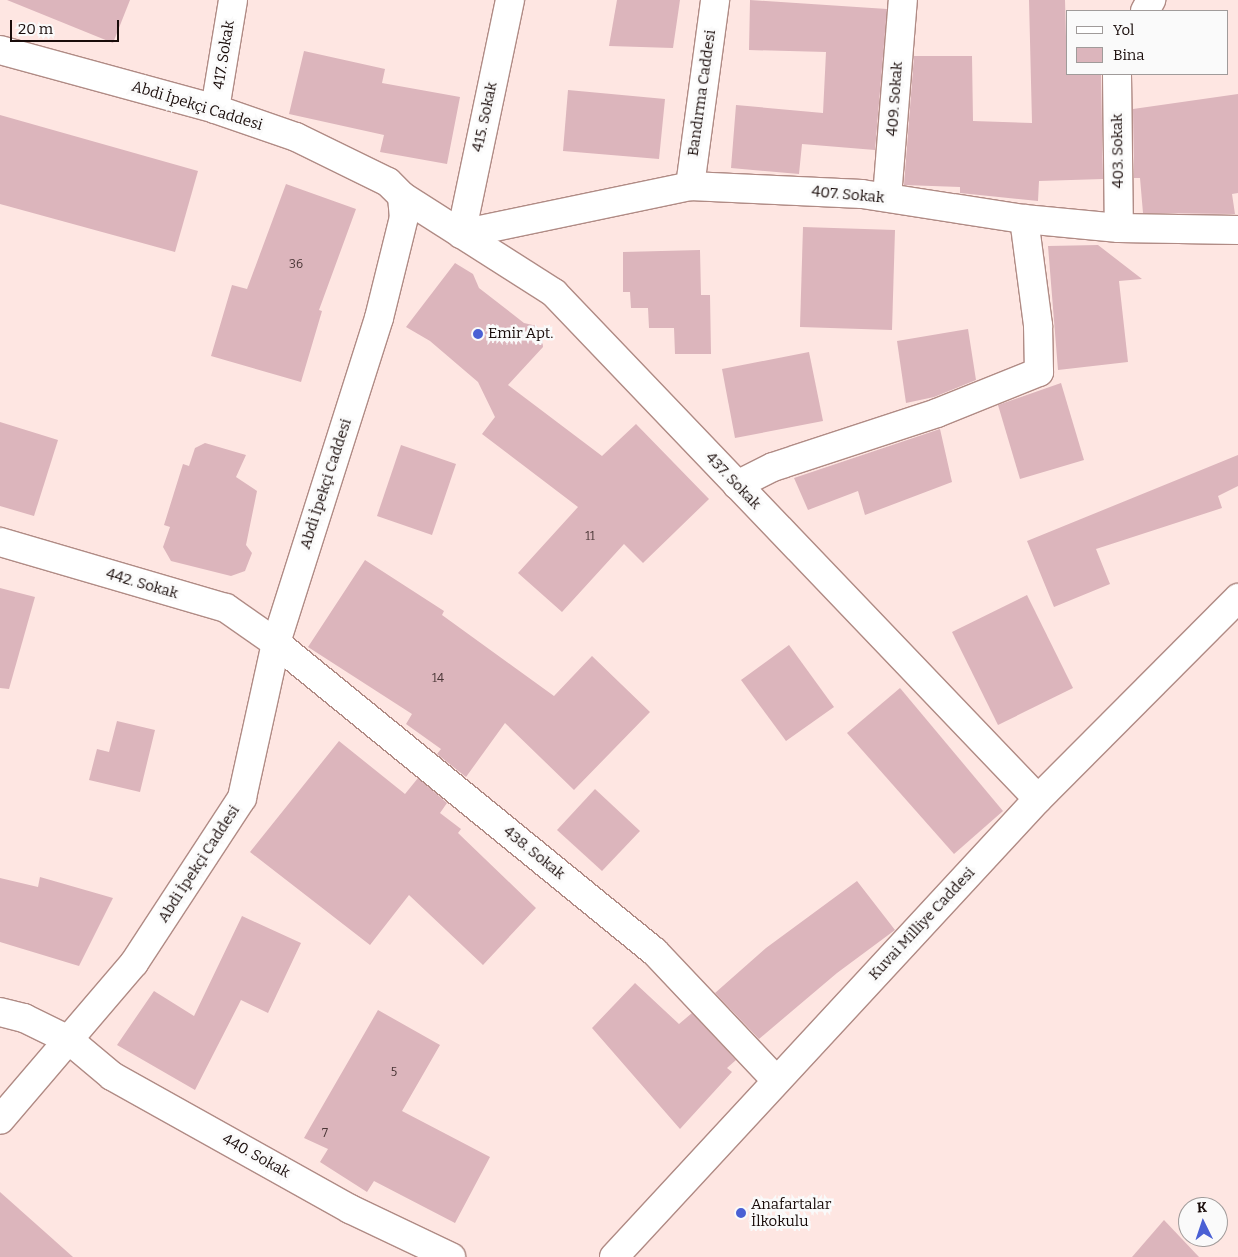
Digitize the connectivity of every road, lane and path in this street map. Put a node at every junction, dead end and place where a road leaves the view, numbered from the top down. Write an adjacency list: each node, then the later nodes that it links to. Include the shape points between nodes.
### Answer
1 (233, 0): 7 (street, 417. Sokak)
2 (510, 0): 14 (street, 415. Sokak)
3 (715, 0): 8 (street, Bandırma Caddesi)
4 (903, 0): 10 (street, 409. Sokak)
5 (0, 50): 7 (street, Abdi İpekçi Caddesi)
6 (1117, 75): 12 (street, 403. Sokak)
7 (214, 109): 9 (street, Abdi İpekçi Caddesi, via 296,137 388,182)
8 (690, 186): 10 (street, 407. Sokak); 14 (street, 407. Sokak)
9 (402, 196): 14 (street, 437. Sokak); 18 (street, Abdi İpekçi Caddesi, via 404,217 379,318)
10 (886, 197): 11 (street, 407. Sokak)
11 (1024, 219): 12 (street, 407. Sokak); 15 (street, via 1038,325 1039,372 937,413 773,467)
12 (1119, 228): 13 (street, 407. Sokak)
13 (1238, 230)
14 (461, 234): 15 (street, 437. Sokak, via 554,293)
15 (737, 485): 19 (street, 437. Sokak)
16 (0, 542): 18 (street, 442. Sokak, via 226,608)
17 (1238, 598): 19 (street, Kuvai Milliye Caddesi)
18 (276, 643): 21 (street, Abdi İpekçi Caddesi, via 242,798 134,963); 22 (street, 438. Sokak, via 654,951)
19 (1038, 799): 22 (street, Kuvai Milliye Caddesi)
20 (0, 1012): 21 (street, 440. Sokak, via 24,1018)
21 (69, 1040): 23 (street, Abdi İpekçi Caddesi); 24 (street, 440. Sokak, via 112,1076 350,1209)
22 (776, 1080): 25 (street, Kuvai Milliye Caddesi)
23 (0, 1120)
24 (451, 1257)
25 (614, 1257)

